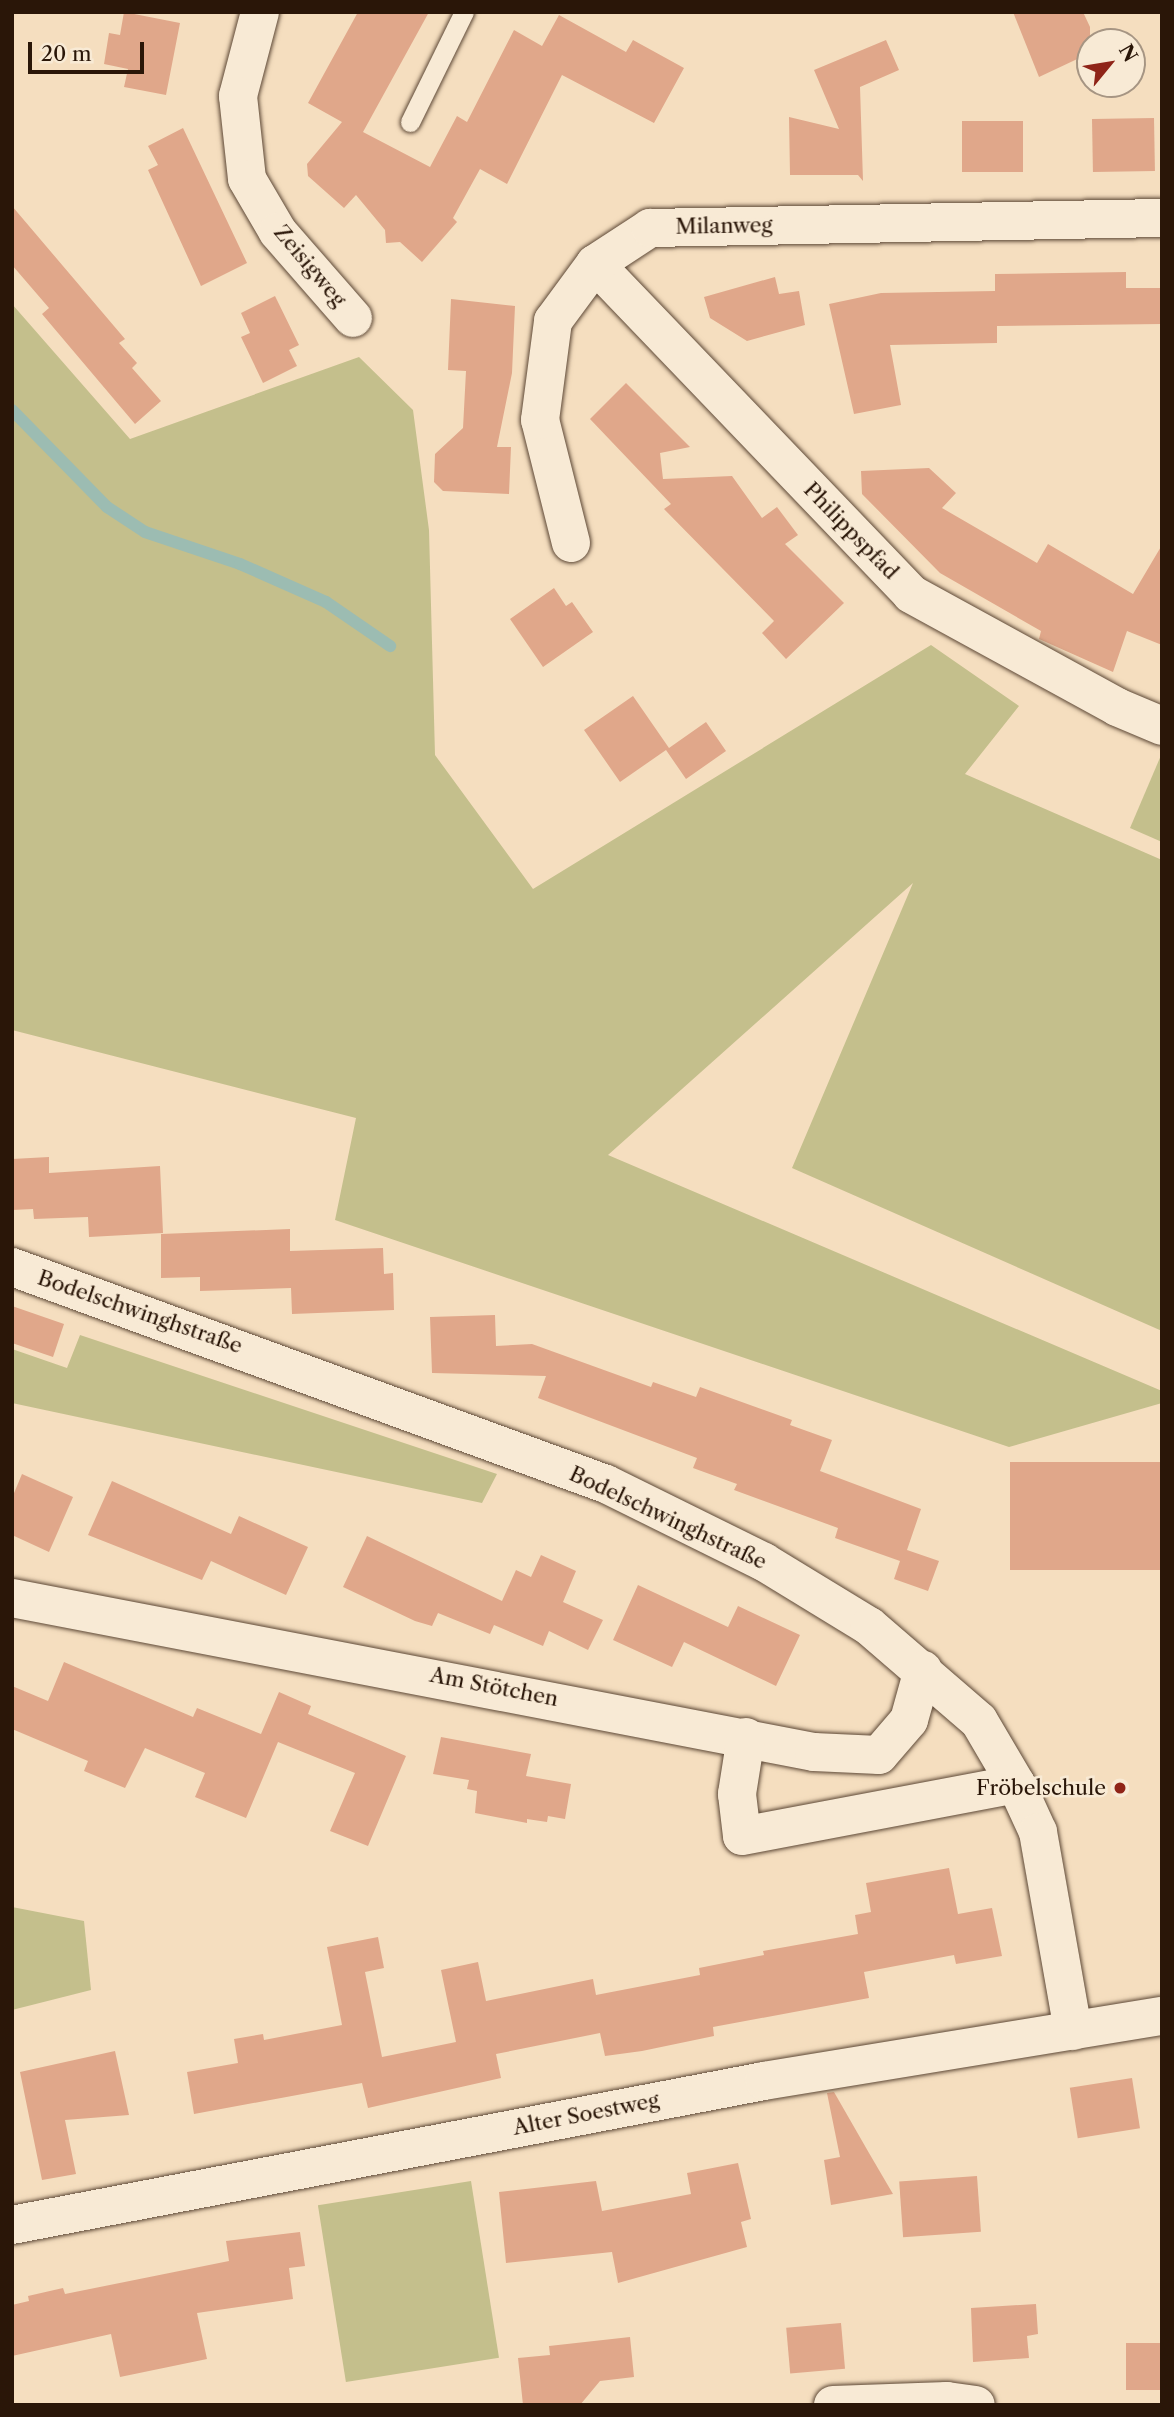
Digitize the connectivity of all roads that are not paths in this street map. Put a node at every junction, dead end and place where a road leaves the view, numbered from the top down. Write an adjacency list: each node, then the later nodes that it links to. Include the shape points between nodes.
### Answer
1 (260, 12): 6 (street, Zeisigweg, via 238,96 247,178 278,232)
2 (464, 12): 3 (lane)
3 (410, 122)
4 (1162, 218): 5 (street, Milanweg, via 650,228)
5 (595, 264): 7 (street, Milanweg, via 553,321 540,420); 8 (street, Philippspfad, via 911,594 1117,707)
6 (353, 318)
7 (571, 543)
8 (1162, 726)
9 (12, 1267): 11 (street, Bodelschwinghstraße, via 606,1484 764,1562 869,1626)
10 (12, 1598): 12 (street, Am Stötchen)
11 (923, 1670): 12 (street, Am Stötchen, via 909,1720 879,1755 814,1752); 13 (street, Bodelschwinghstraße, via 979,1721)
12 (746, 1737): 13 (street, via 737,1794 742,1836)
13 (1016, 1784): 15 (street, Bodelschwinghstraße, via 1038,1832)
14 (1162, 2016): 15 (street, Alter Soestweg)
15 (1073, 2031): 16 (street, Alter Soestweg, via 764,2081)
16 (12, 2225)
17 (834, 2405): 18 (street, via 947,2401)
18 (976, 2405)

